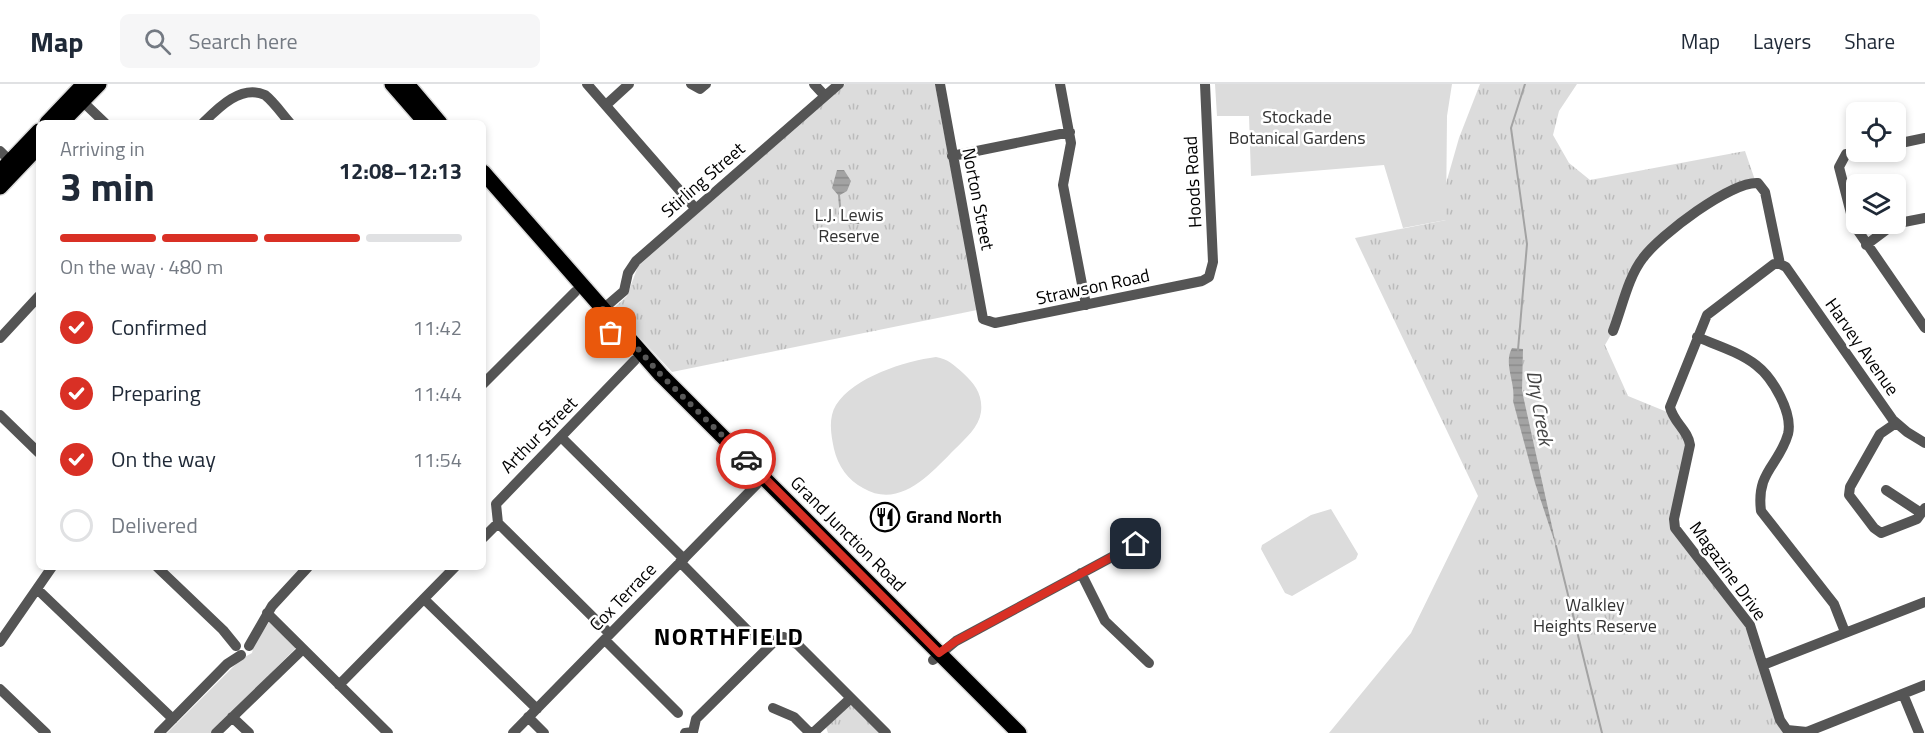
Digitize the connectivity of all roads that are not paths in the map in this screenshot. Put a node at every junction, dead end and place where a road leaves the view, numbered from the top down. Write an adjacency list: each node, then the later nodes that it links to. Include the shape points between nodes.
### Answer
1 (99, 84): 14 (highway)
2 (392, 84): 22 (highway)
3 (406, 84): 23 (highway)
4 (587, 84): 16 (street)
5 (629, 84): 16 (street)
6 (690, 84): 7 (street, via 700,89)
7 (706, 84)
8 (814, 84): 15 (street)
9 (839, 84): 15 (street, Stirling Street)
10 (940, 84): 30 (street, Norton Street)
11 (1060, 84): 24 (street)
12 (1205, 84): 39 (street, Hoods Road, via 1213,262)
13 (245, 88): 20 (street, via 230,96); 21 (street, via 264,93)
14 (80, 93): 17 (highway); 18 (highway); 19 (street)
15 (825, 96): 34 (street, Stirling Street)
16 (606, 105): 34 (street)
17 (50, 120)
18 (63, 120)
19 (102, 120)
20 (206, 120)
21 (287, 120)
22 (423, 120)
23 (437, 120)
24 (1070, 132): 30 (street); 42 (street, via 1071,151 1063,185)
25 (36, 135): 31 (highway)
26 (1925, 138): 27 (street)
27 (1906, 142)
28 (36, 148): 31 (highway)
29 (1846, 154): 37 (street, via 1839,167 1854,225)
30 (952, 156): 44 (street, Norton Street)
31 (5, 169)
32 (486, 176): 36 (highway, Grand Junction Road)
33 (486, 190): 36 (highway, Grand Junction Road)
34 (695, 208): 43 (street, Stirling Street, via 636,261 624,291)
35 (1925, 218): 37 (street, via 1894,224)
36 (539, 244): 40 (highway, Grand Junction Road); 43 (highway, Grand Junction Road)
37 (1866, 245): 45 (street)
38 (1780, 264): 46 (street, via 1765,192 1758,183 1749,182 1700,209 1643,258); 48 (street, Magazine Drive, via 1774,264 1715,307); 52 (street, Harvey Avenue, via 1786,267)
39 (1209, 278): 42 (street, Strawson Road)
40 (575, 291): 43 (highway, Grand Junction Road); 50 (street)
41 (36, 299): 47 (street)
42 (1086, 305): 44 (street, Strawson Road, via 996,323)
43 (600, 313): 49 (highway, Grand Junction Road); 56 (highway, Grand Junction Road)
44 (983, 319)
45 (1925, 328)
46 (1614, 331)
47 (1, 334)
48 (1697, 337): 72 (street, via 1758,367 1783,400 1788,435 1762,481 1761,511 1834,604); 80 (street, Magazine Drive, via 1670,407 1690,445 1674,525 1750,625)
49 (635, 360): 53 (street, Arthur Street); 56 (highway, Grand Junction Road)
50 (486, 381)
51 (0, 415): 55 (street)
52 (1896, 423): 54 (street, Harvey Avenue); 58 (street, via 1880,434 1849,495 1881,532 1917,519)
53 (561, 437): 59 (street, Arthur Street, via 496,504); 62 (street)
54 (1925, 443)
55 (35, 449)
56 (761, 481): 62 (street, Cox Terrace); 78 (highway, Grand Junction Road)
57 (1886, 490): 58 (street)
58 (1923, 510)
59 (498, 523): 60 (street); 74 (street)
60 (486, 535)
61 (1136, 544): 67 (street)
62 (682, 560): 73 (street); 74 (street, Cox Terrace)
63 (50, 570): 68 (street)
64 (161, 570): 76 (street)
65 (305, 570): 71 (street)
66 (452, 570): 69 (street)
67 (1081, 573): 78 (street, via 956,641); 79 (street, via 1105,621)
68 (38, 589): 75 (street); 90 (street)
69 (424, 599): 81 (street); 87 (street)
70 (1925, 602): 72 (street)
71 (267, 613): 76 (street); 77 (street)
72 (1845, 632): 80 (street)
73 (752, 635)
74 (607, 637): 87 (street, Cox Terrace); 88 (street)
75 (0, 642)
76 (241, 647): 90 (street)
77 (303, 649): 81 (street); 89 (street)
78 (936, 656): 102 (highway, Grand Junction Road); 103 (highway, Grand Junction Road)
79 (1149, 663)
80 (1763, 665): 84 (street, Magazine Drive, via 1780,720 1787,730 1807,732)
81 (339, 685): 95 (street)
82 (1925, 685): 84 (street)
83 (0, 689): 91 (street)
84 (1903, 694): 104 (street)
85 (851, 698): 99 (street, via 798,645 778,638 696,719); 100 (street); 101 (street)
86 (773, 708): 100 (street, via 794,717)
87 (532, 713): 96 (street, Cox Terrace); 97 (street)
88 (678, 713)
89 (232, 717): 93 (street); 94 (street)
90 (173, 719): 92 (street)
91 (46, 733)
92 (159, 733)
93 (216, 733)
94 (249, 733)
95 (388, 733)
96 (513, 733)
97 (544, 733)
98 (685, 733): 99 (street)
99 (694, 733)
100 (811, 733)
101 (886, 733)
102 (1005, 733)
103 (1019, 733)
104 (1919, 733)

